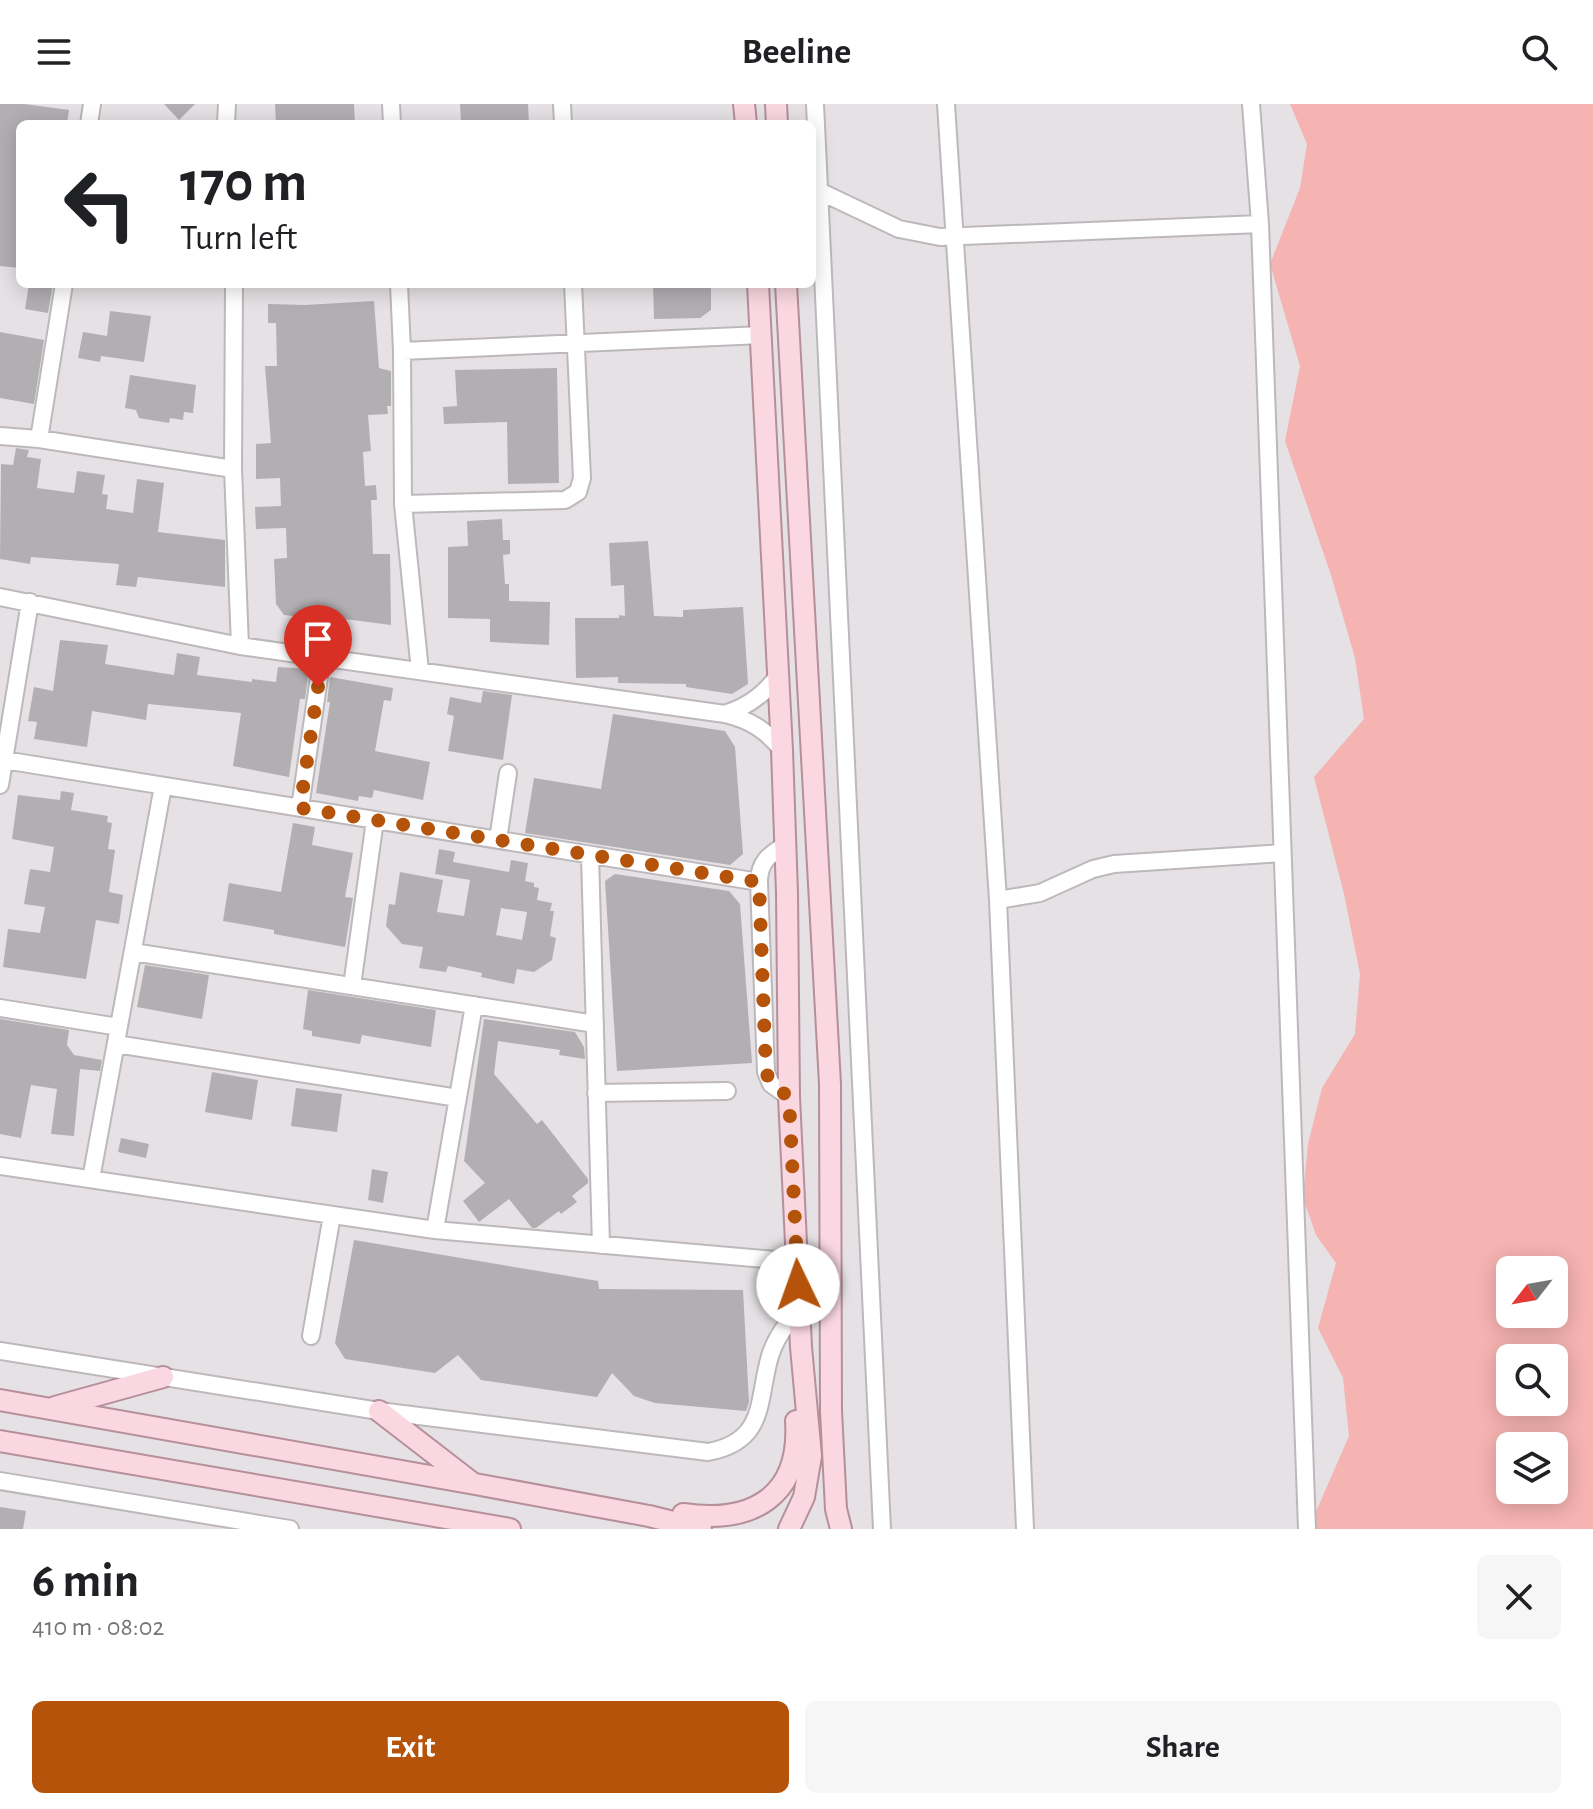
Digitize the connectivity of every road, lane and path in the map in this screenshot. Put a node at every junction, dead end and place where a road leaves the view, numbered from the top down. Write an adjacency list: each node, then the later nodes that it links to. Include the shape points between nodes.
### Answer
1 (946, 104): 6 (street)
2 (1251, 104): 5 (street)
3 (816, 126): 4 (street)
4 (819, 191): 6 (street, via 899,229); 77 (street)
5 (1260, 224): 6 (street); 36 (street)
6 (953, 237): 39 (street)
7 (63, 288): 17 (street)
8 (234, 288): 18 (street)
9 (399, 288): 15 (street)
10 (573, 288): 14 (street)
11 (758, 288): 13 (main road)
12 (786, 288): 76 (main road, via 830,1069 831,1411)
13 (762, 335): 14 (street); 25 (main road)
14 (576, 345): 15 (street); 19 (street, via 582,478 578,492 558,501)
15 (402, 351): 19 (street)
16 (0, 436): 17 (street)
17 (39, 439): 18 (street)
18 (233, 469): 22 (street)
19 (403, 504): 24 (street)
20 (0, 597): 21 (street)
21 (30, 602): 22 (street); 28 (street)
22 (240, 646): 23 (street)
23 (322, 657): 24 (street); 32 (street)
24 (420, 671): 26 (street)
25 (778, 676): 26 (street, via 756,699); 27 (main road)
26 (725, 714): 27 (street, via 759,726)
27 (782, 750): 35 (main road)
28 (4, 760): 30 (street); 31 (street)
29 (508, 773): 34 (street)
30 (0, 785)
31 (163, 786): 32 (street); 40 (street)
32 (300, 808): 33 (street)
33 (375, 820): 34 (street); 41 (street)
34 (498, 840): 37 (street)
35 (785, 845): 38 (street, via 761,864); 49 (main road)
36 (1282, 853): 39 (street, via 1114,864 1040,893); 79 (street)
37 (590, 855): 38 (street); 44 (street)
38 (759, 882): 49 (street, via 766,1072 771,1084)
39 (998, 900): 78 (street)
40 (133, 952): 41 (street); 45 (street)
41 (352, 986): 42 (street)
42 (474, 1005): 44 (street); 50 (street)
43 (0, 1008): 45 (street)
44 (595, 1024): 48 (street)
45 (119, 1027): 46 (street)
46 (116, 1044): 50 (street); 52 (street)
47 (727, 1091): 48 (street)
48 (596, 1093): 55 (street)
49 (789, 1097): 56 (main road)
50 (458, 1098): 54 (street)
51 (0, 1166): 52 (street)
52 (91, 1179): 53 (street)
53 (332, 1215): 54 (street); 58 (street)
54 (435, 1230): 55 (street)
55 (601, 1245): 56 (street)
56 (797, 1262): 57 (main road)
57 (800, 1308): 59 (main road); 64 (street, via 776,1340 758,1417 739,1440 719,1450 697,1452)
58 (311, 1336)
59 (801, 1347): 68 (main road, via 793,1376 795,1456 776,1491 751,1510 720,1518); 75 (main road, via 811,1456 804,1497)
60 (0, 1351): 61 (street)
61 (163, 1377): 63 (main road); 64 (street)
62 (0, 1400): 63 (main road)
63 (48, 1408): 67 (main road)
64 (379, 1411): 67 (main road)
65 (0, 1441): 69 (main road)
66 (0, 1481): 70 (street)
67 (475, 1484): 68 (main road)
68 (649, 1516): 74 (main road)
69 (447, 1524): 72 (main road); 73 (main road)
70 (271, 1527): 71 (street)
71 (290, 1529)
72 (425, 1529)
73 (510, 1529)
74 (701, 1529)
75 (789, 1529)
76 (841, 1529)
77 (882, 1529)
78 (1025, 1529)
79 (1307, 1529)

